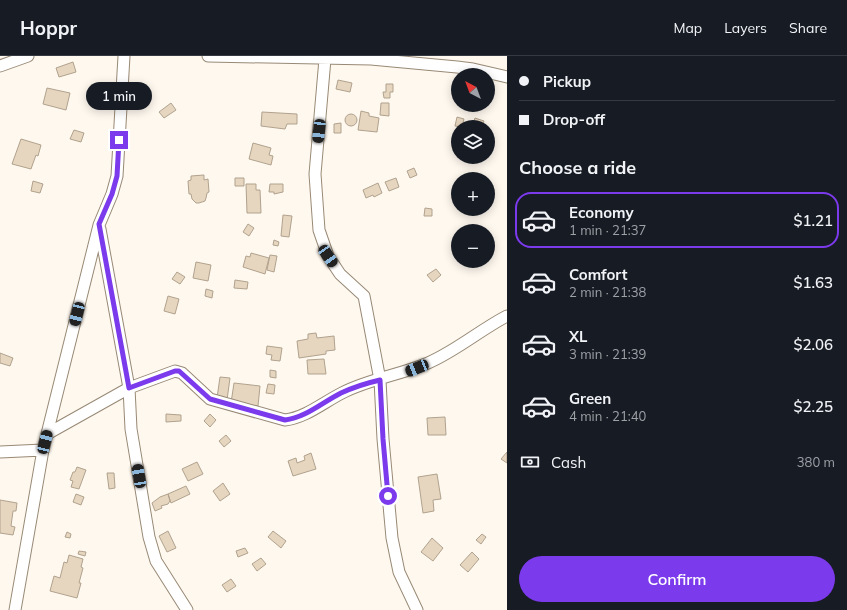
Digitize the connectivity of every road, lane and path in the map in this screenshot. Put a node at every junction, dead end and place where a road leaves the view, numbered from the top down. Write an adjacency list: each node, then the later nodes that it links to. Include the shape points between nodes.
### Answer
1 (28, 56): 6 (street)
2 (124, 56): 8 (street, via 117,176)
3 (208, 56): 4 (street)
4 (215, 56): 5 (street)
5 (325, 59): 7 (street, via 371,59 457,67); 10 (street, via 315,174 319,230 328,256 340,274 364,296)
6 (0, 66)
7 (507, 77)
8 (99, 224): 11 (street); 12 (street)
9 (507, 316): 10 (street, via 430,362)
10 (380, 380): 11 (street, via 343,392 296,419 285,420 210,399 179,371); 17 (street, via 392,538 399,572)
11 (129, 388): 12 (street); 16 (street, via 131,430 156,561)
12 (47, 434): 13 (street)
13 (43, 450): 14 (street); 15 (street)
14 (0, 452)
15 (15, 610)
16 (187, 610)
17 (417, 610)

